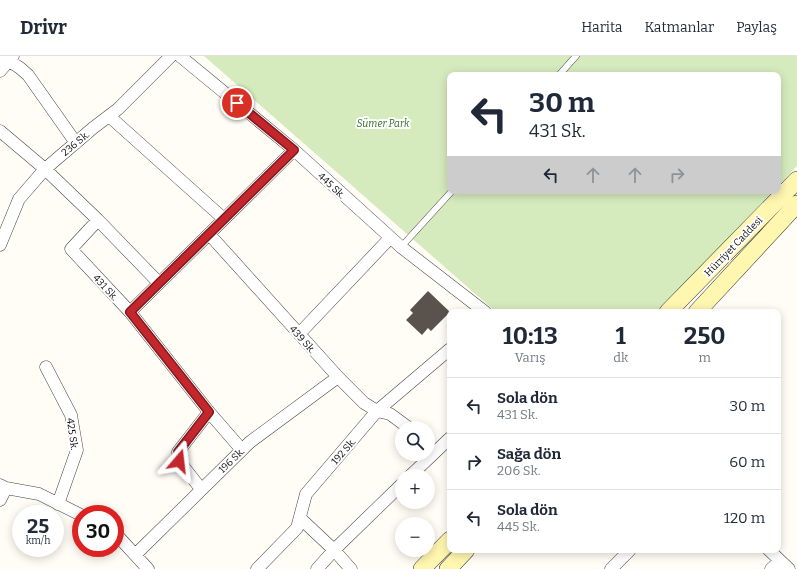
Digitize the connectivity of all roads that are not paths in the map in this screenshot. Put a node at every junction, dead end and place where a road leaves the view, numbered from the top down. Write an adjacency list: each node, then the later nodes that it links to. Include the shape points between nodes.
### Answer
1 (171, 56): 7 (street, 236 Sk.)
2 (180, 56): 10 (street, 445 Sk.)
3 (576, 56): 6 (lane)
4 (8, 58): 5 (street); 9 (street, via 28,75)
5 (0, 71)
6 (562, 72)
7 (109, 116): 9 (street, 236 Sk.); 15 (street)
8 (0, 131): 11 (street)
9 (76, 142): 11 (street, 236 Sk.)
10 (294, 150): 15 (street); 18 (street, 445 Sk.)
11 (44, 169): 16 (street); 19 (street, 236 Sk., via 19,199)
12 (797, 180): 23 (main road, Hürriyet Caddesi)
13 (449, 194): 20 (lane)
14 (797, 204): 24 (main road, Hürriyet Caddesi)
15 (224, 219): 17 (street)
16 (98, 220): 21 (street); 25 (street, 431 Sk., via 70,249)
17 (209, 234): 21 (street); 26 (street, 439 Sk.)
18 (390, 238): 20 (street, 445 Sk.); 26 (street)
19 (0, 245)
20 (401, 247): 22 (street, 445 Sk.)
21 (159, 283): 25 (street)
22 (481, 309)
23 (671, 309)
24 (700, 309)
25 (130, 312): 31 (street, 431 Sk.)
26 (299, 334): 29 (street, 439 Sk.)
27 (447, 352): 30 (street, 192 Sk.)
28 (46, 366): 42 (street, 425 Sk., via 71,415 77,450)
29 (338, 377): 30 (street, 439 Sk.); 35 (street, 196 Sk.)
30 (377, 411): 32 (street, 439 Sk., via 390,414); 44 (street, 192 Sk., via 306,494)
31 (209, 412): 35 (street, 431 Sk.); 39 (street, via 178,452 179,461)
32 (400, 421)
33 (447, 440): 34 (street)
34 (435, 446)
35 (242, 450): 39 (street, 196 Sk.)
36 (422, 461): 37 (street)
37 (416, 469)
38 (3, 486): 41 (street); 42 (street, via 39,494)
39 (202, 490): 51 (street, 196 Sk.)
40 (395, 491): 47 (street)
41 (0, 500)
42 (58, 504): 43 (street)
43 (72, 511)
44 (300, 518): 47 (street); 54 (street, 192 Sk., via 297,528)
45 (124, 543): 51 (street)
46 (447, 543): 57 (main road)
47 (334, 550): 55 (street); 56 (street)
48 (463, 553): 58 (main road)
49 (627, 553): 59 (street)
50 (772, 553): 52 (street)
51 (135, 555): 53 (street)
52 (784, 565): 60 (street)
53 (148, 569)
54 (257, 569)
55 (317, 569)
56 (351, 569)
57 (422, 569)
58 (448, 569)
59 (611, 569)
60 (770, 569)

